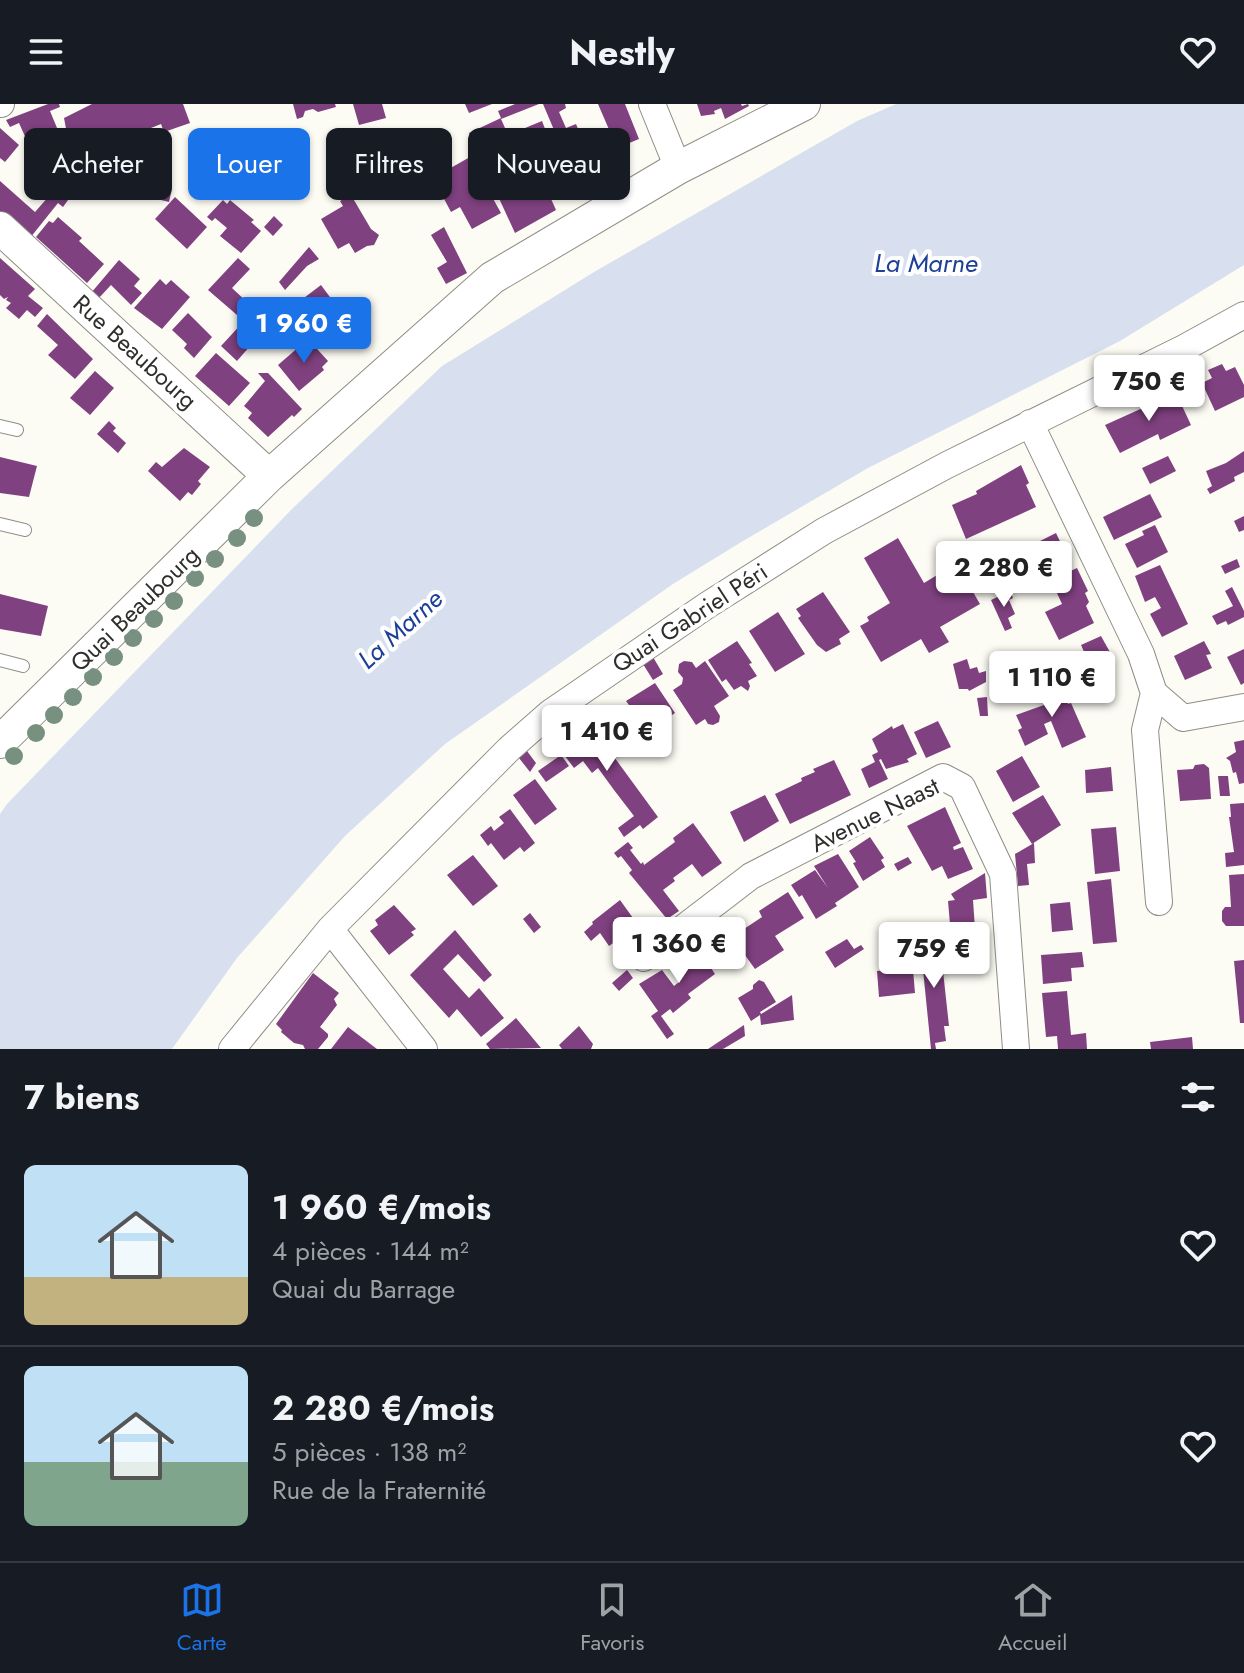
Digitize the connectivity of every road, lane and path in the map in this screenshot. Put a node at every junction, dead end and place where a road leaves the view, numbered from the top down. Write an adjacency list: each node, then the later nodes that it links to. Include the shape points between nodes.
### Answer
1 (652, 104): 3 (street)
2 (804, 104): 3 (street, Quai Beaubourg)
3 (678, 168): 9 (street, Quai Beaubourg, via 492,278)
4 (0, 228): 9 (street, Rue Beaubourg)
5 (1244, 315): 6 (street, Quai Gabriel Péri)
6 (1030, 423): 14 (street, via 1141,654); 18 (street, Quai Gabriel Péri, via 824,531 550,713)
7 (0, 426): 8 (lane)
8 (17, 430)
9 (269, 476): 16 (street, Quai Beaubourg)
10 (0, 524): 11 (lane)
11 (25, 530)
12 (0, 660): 13 (lane)
13 (23, 666)
14 (1154, 693): 15 (street, via 1183,718); 17 (street, via 1145,730)
15 (1244, 707)
16 (0, 742)
17 (1159, 902)
18 (330, 929): 20 (street, Quai Gabriel Péri); 21 (street)
19 (644, 958): 22 (street, Avenue Naast, via 751,876 943,777 962,787 1003,874)
20 (232, 1049)
21 (424, 1049)
22 (1016, 1049)

